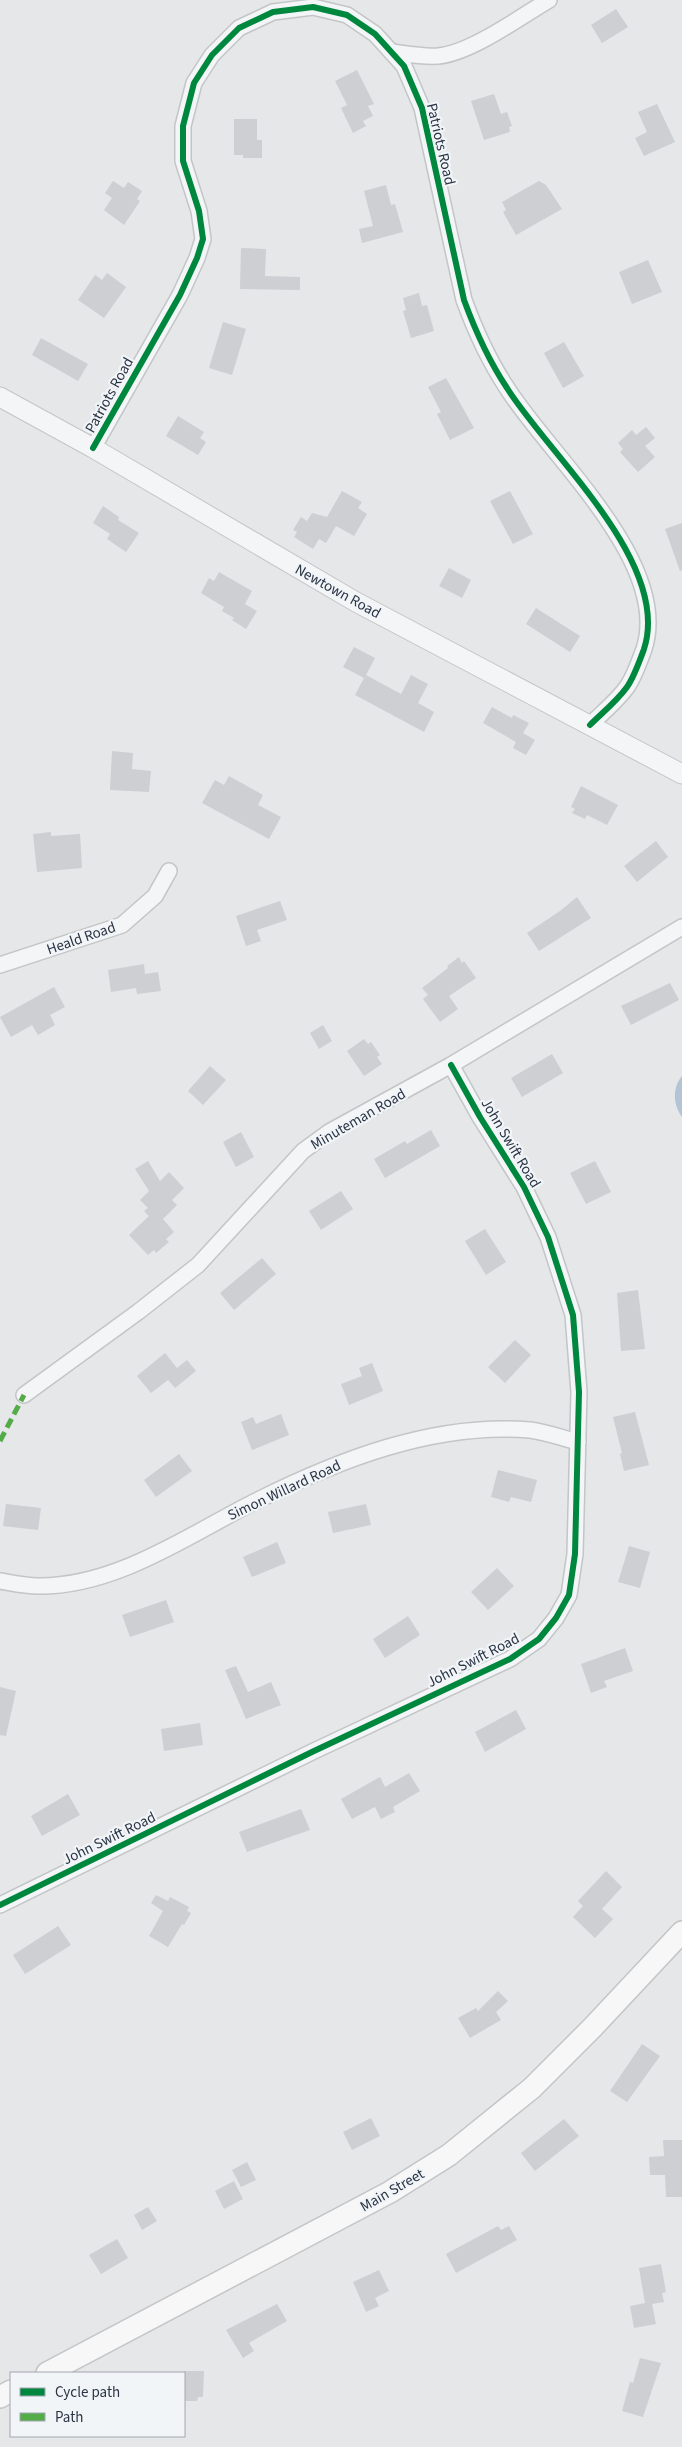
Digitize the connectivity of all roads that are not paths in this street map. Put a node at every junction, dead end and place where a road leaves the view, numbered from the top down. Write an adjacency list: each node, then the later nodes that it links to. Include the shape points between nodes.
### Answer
1 (549, 0): 2 (street, via 459,51 440,56)
2 (392, 52): 4 (street, Patriots Road, via 375,34 347,15 313,7 273,12 239,28 212,55 194,83 182,126 183,161 199,212 203,240 180,295); 5 (street, Patriots Road, via 404,66 422,108 453,254 472,321 507,388 546,443 582,484 626,547 643,589 647,614 644,647 628,686)
3 (0, 397): 4 (street, Newtown Road)
4 (93, 448): 5 (street, Newtown Road, via 356,602)
5 (590, 725): 6 (street, Newtown Road)
6 (682, 774)
7 (169, 870): 9 (street, Heald Road, via 155,896 122,925)
8 (682, 927): 10 (street, Minuteman Road)
9 (0, 966)
10 (451, 1065): 11 (street, Minuteman Road, via 329,1132 303,1151 198,1265); 12 (street, John Swift Road, via 524,1187 548,1237 573,1315 579,1392)
11 (24, 1395)
12 (578, 1442): 13 (street, Simon Willard Road, via 531,1430 475,1430 427,1438 329,1468 116,1572 62,1585 36,1586); 14 (street, John Swift Road, via 575,1554 569,1595 539,1639 510,1659)
13 (0, 1581)
14 (0, 1905)
15 (682, 1932): 16 (main road, Main Street, via 532,2088 449,2155 382,2197)
16 (49, 2372)

